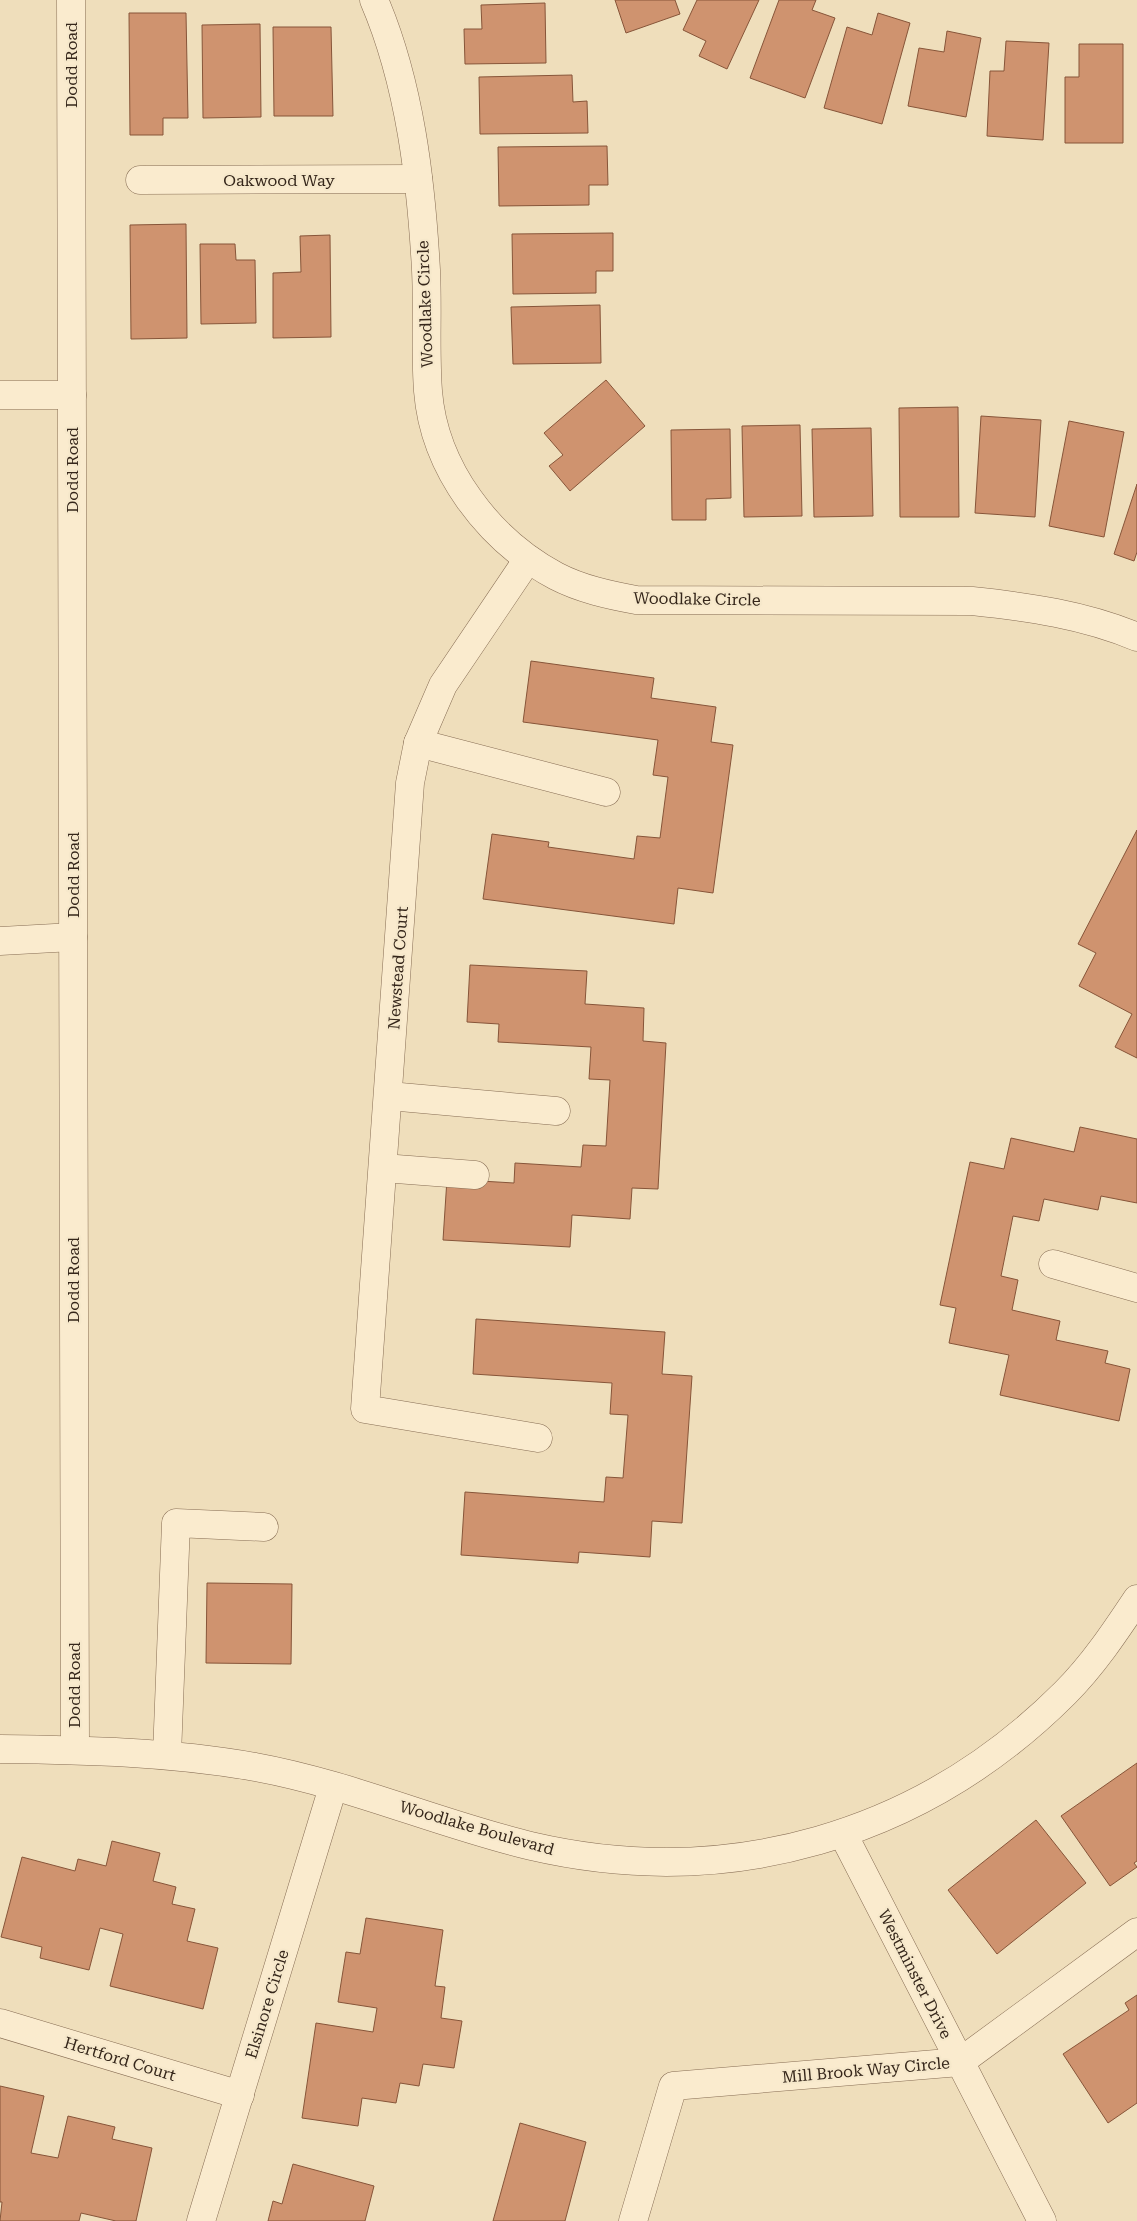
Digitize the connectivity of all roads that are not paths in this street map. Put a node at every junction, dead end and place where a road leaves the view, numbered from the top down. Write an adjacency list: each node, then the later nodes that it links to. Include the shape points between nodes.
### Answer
1 (71, 0): 6 (street, Dodd Road)
2 (374, 0): 3 (street, Woodlake Circle, via 395,61)
3 (418, 179): 4 (street, Oakwood Way); 7 (street, Woodlake Circle, via 426,270 428,392 433,419 451,470 482,516)
4 (140, 180)
5 (0, 395): 6 (street)
6 (72, 395): 11 (street, Dodd Road)
7 (528, 559): 8 (street, Woodlake Circle, via 583,587 636,600 972,601 1080,618); 9 (street, Newstead Court, via 443,685)
8 (1137, 637)
9 (418, 743): 10 (street); 13 (street, Newstead Court, via 410,783)
10 (606, 792)
11 (73, 937): 12 (street); 23 (street, Dodd Road)
12 (0, 941)
13 (389, 1096): 14 (street); 15 (street, Newstead Court)
14 (556, 1111)
15 (383, 1168): 16 (street); 19 (street, Newstead Court, via 365,1409)
16 (475, 1175)
17 (1054, 1264): 18 (street)
18 (1137, 1288)
19 (538, 1438)
20 (264, 1527): 24 (street, via 176,1523)
21 (1137, 1599): 26 (street, Woodlake Boulevard, via 1099,1654 1066,1692 1011,1743 949,1785 905,1809)
22 (0, 1749): 23 (street, Woodlake Boulevard)
23 (74, 1750): 24 (street, Woodlake Boulevard)
24 (167, 1755): 25 (street, Woodlake Boulevard, via 256,1767)
25 (333, 1787): 26 (street, Woodlake Boulevard, via 531,1846 605,1860 655,1863 730,1859 803,1846); 30 (street, Elsinore Circle)
26 (843, 1834): 29 (street, Westminster Drive)
27 (1137, 1932): 29 (street, Mill Brook Way Circle)
28 (0, 2023): 30 (street, Hertford Court)
29 (960, 2062): 32 (street, Mill Brook Way Circle, via 673,2086); 33 (street, Westminster Drive)
30 (240, 2096): 31 (street, Elsinore Circle)
31 (201, 2221)
32 (632, 2221)
33 (1042, 2221)

